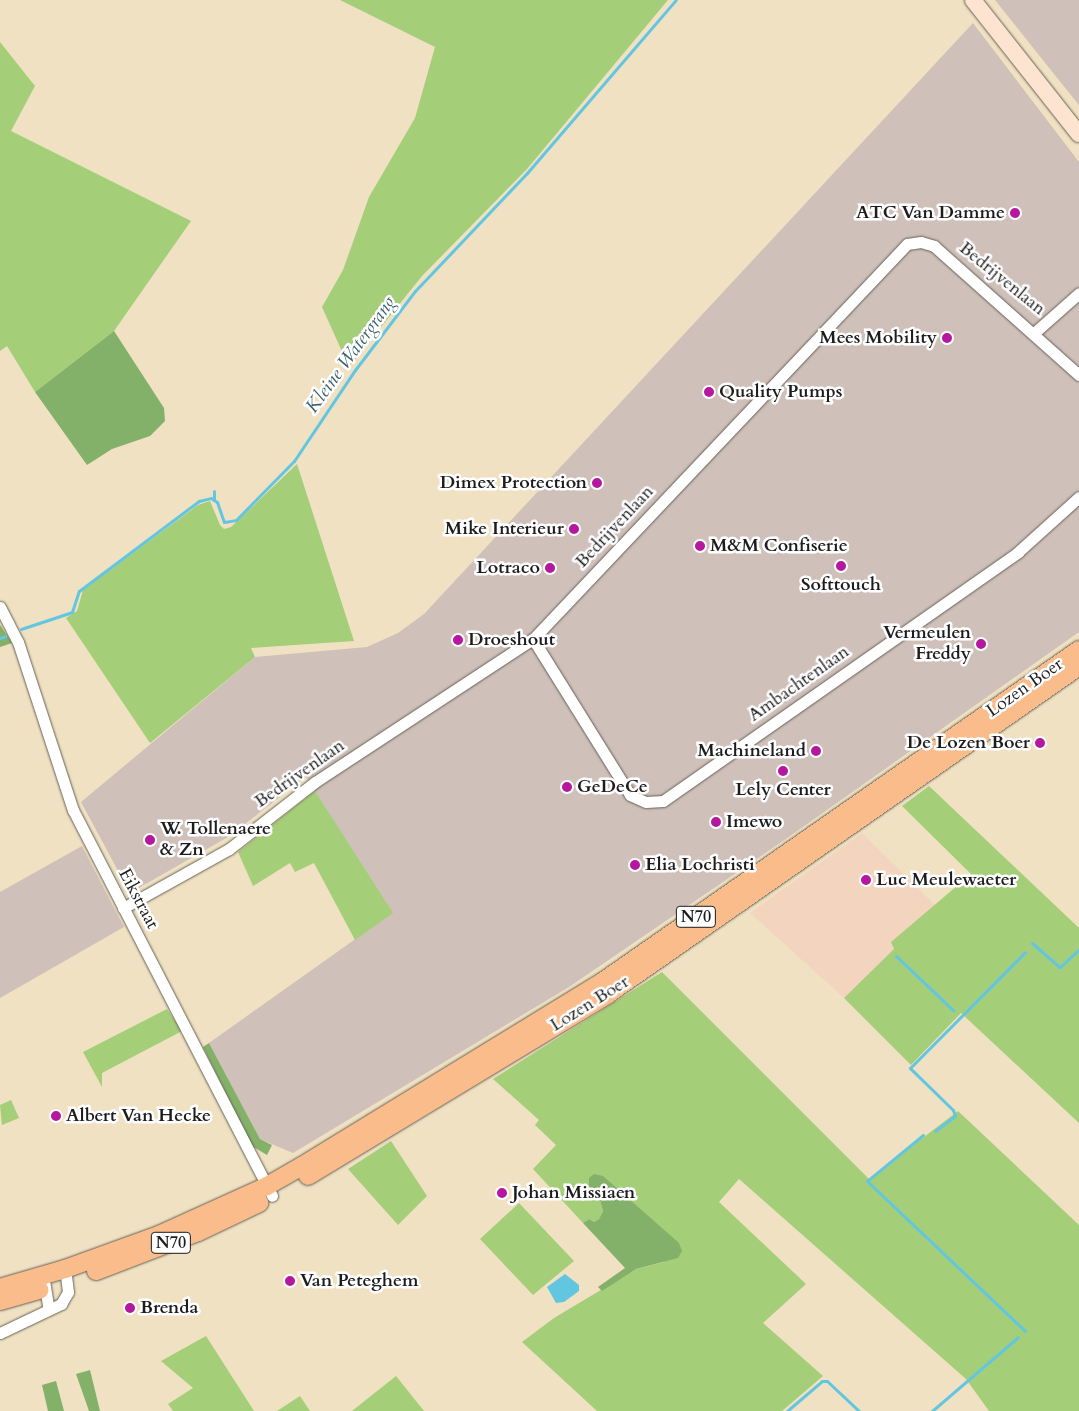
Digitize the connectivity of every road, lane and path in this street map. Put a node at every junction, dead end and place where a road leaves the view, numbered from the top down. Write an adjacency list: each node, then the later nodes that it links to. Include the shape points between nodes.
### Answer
1 (973, 0): 4 (main road)
2 (984, 0): 3 (main road)
3 (1079, 120)
4 (1079, 134)
5 (1079, 292): 6 (street, Bedrijvenlaan)
6 (1034, 333): 7 (street); 10 (street, Bedrijvenlaan, via 934,246 921,242 907,244)
7 (1079, 375)
8 (1079, 497): 10 (street, Ambachtenlaan, via 1018,552 663,801 646,802 630,795)
9 (0, 607): 13 (street, Eikstraat, via 18,642 73,810)
10 (533, 639): 13 (street, Bedrijvenlaan, via 315,782 229,849)
11 (1079, 650): 14 (main road, Lozen Boer / N70, via 601,983)
12 (1079, 666): 14 (main road, Lozen Boer / N70, via 608,994)
13 (123, 908): 14 (street, Eikstraat)
14 (270, 1191): 15 (main road, N70)
15 (66, 1275): 16 (main road, N70); 19 (street, via 67,1298)
16 (44, 1282): 17 (main road, N70); 18 (main road, N70); 19 (street)
17 (0, 1288)
18 (0, 1301)
19 (49, 1310): 20 (street)
20 (0, 1333)

